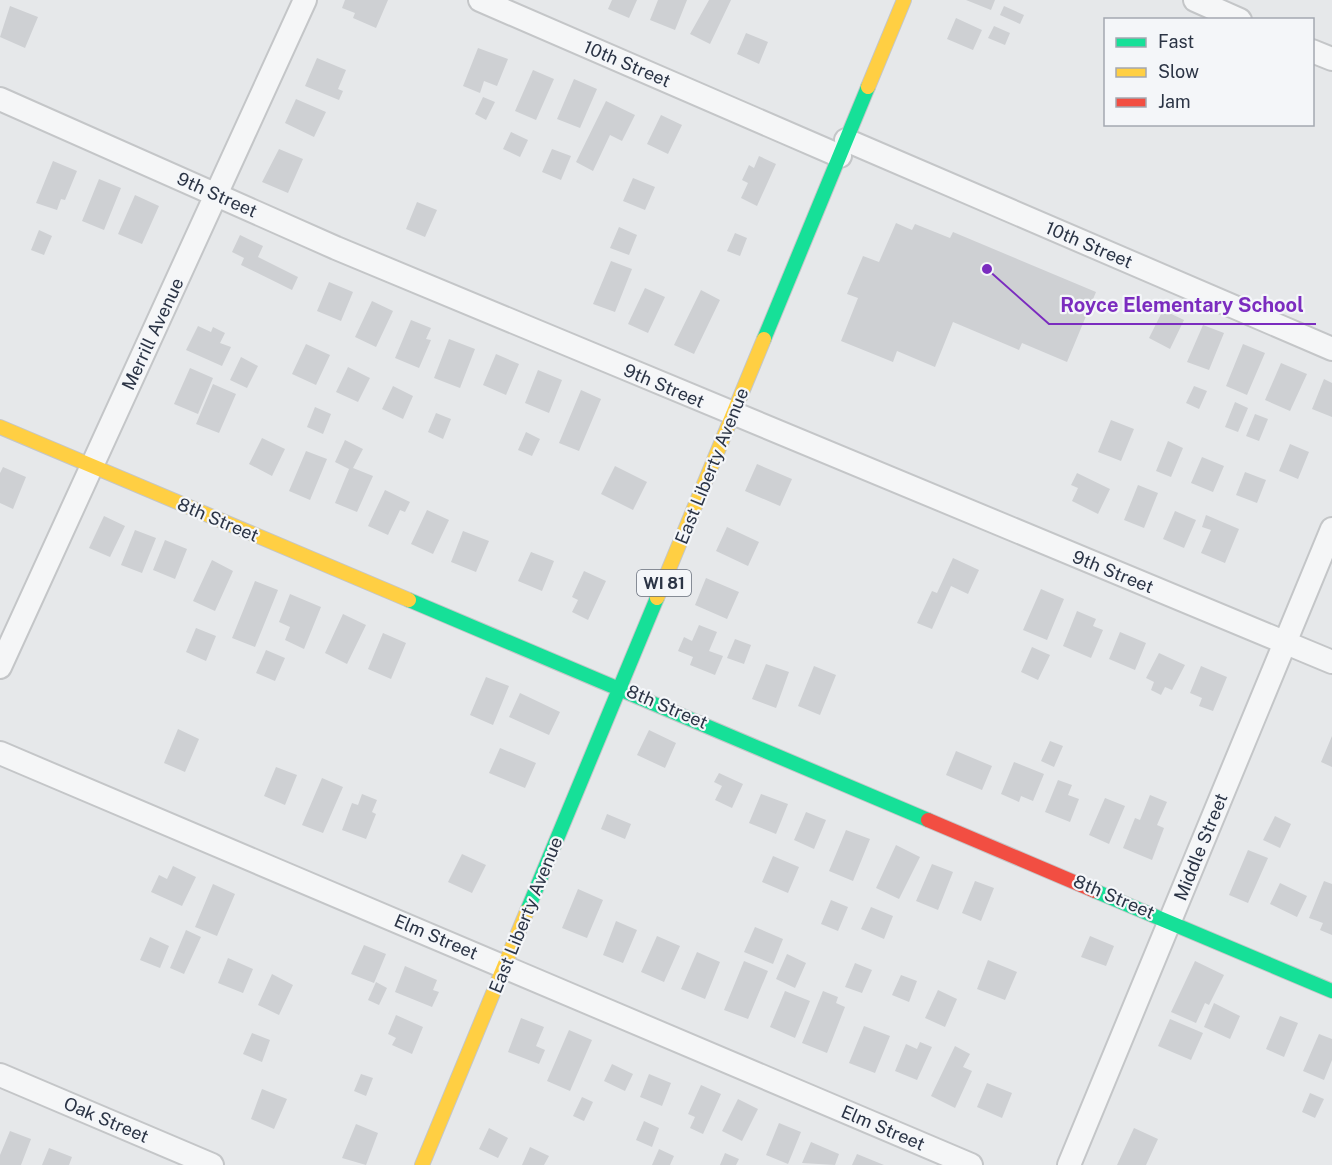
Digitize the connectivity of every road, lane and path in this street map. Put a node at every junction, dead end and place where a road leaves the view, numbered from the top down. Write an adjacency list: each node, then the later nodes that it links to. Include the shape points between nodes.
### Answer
1 (305, 0): 10 (street, Merrill Avenue)
2 (480, 0): 9 (street, 10th Street)
3 (904, 0): 9 (street, East Liberty Avenue / WI 81)
4 (1194, 0): 5 (street)
5 (1235, 18)
6 (1314, 52): 7 (street)
7 (1332, 59)
8 (0, 99): 10 (street, 9th Street)
9 (843, 148): 11 (street, 10th Street); 12 (street, East Liberty Avenue / WI 81)
10 (217, 194): 12 (street, 9th Street); 14 (street, Merrill Avenue)
11 (1332, 349)
12 (733, 415): 16 (street, 9th Street); 19 (street, East Liberty Avenue / WI 81)
13 (0, 427): 14 (street, 8th Street)
14 (91, 467): 18 (street, Merrill Avenue); 19 (street, 8th Street)
15 (1332, 529): 16 (street, Middle Street)
16 (1286, 643): 17 (street, 9th Street); 21 (street, Middle Street)
17 (1332, 662)
18 (0, 667)
19 (621, 687): 21 (street, 8th Street); 22 (street, East Liberty Avenue / WI 81)
20 (0, 753): 22 (street, Elm Street)
21 (1170, 921): 23 (street, 8th Street); 28 (street, Middle Street)
22 (506, 967): 26 (street, East Liberty Avenue / WI 81); 27 (street, Elm Street)
23 (1332, 990)
24 (0, 1075): 25 (street, Oak Street)
25 (212, 1165)
26 (423, 1165)
27 (971, 1165)
28 (1069, 1165)

